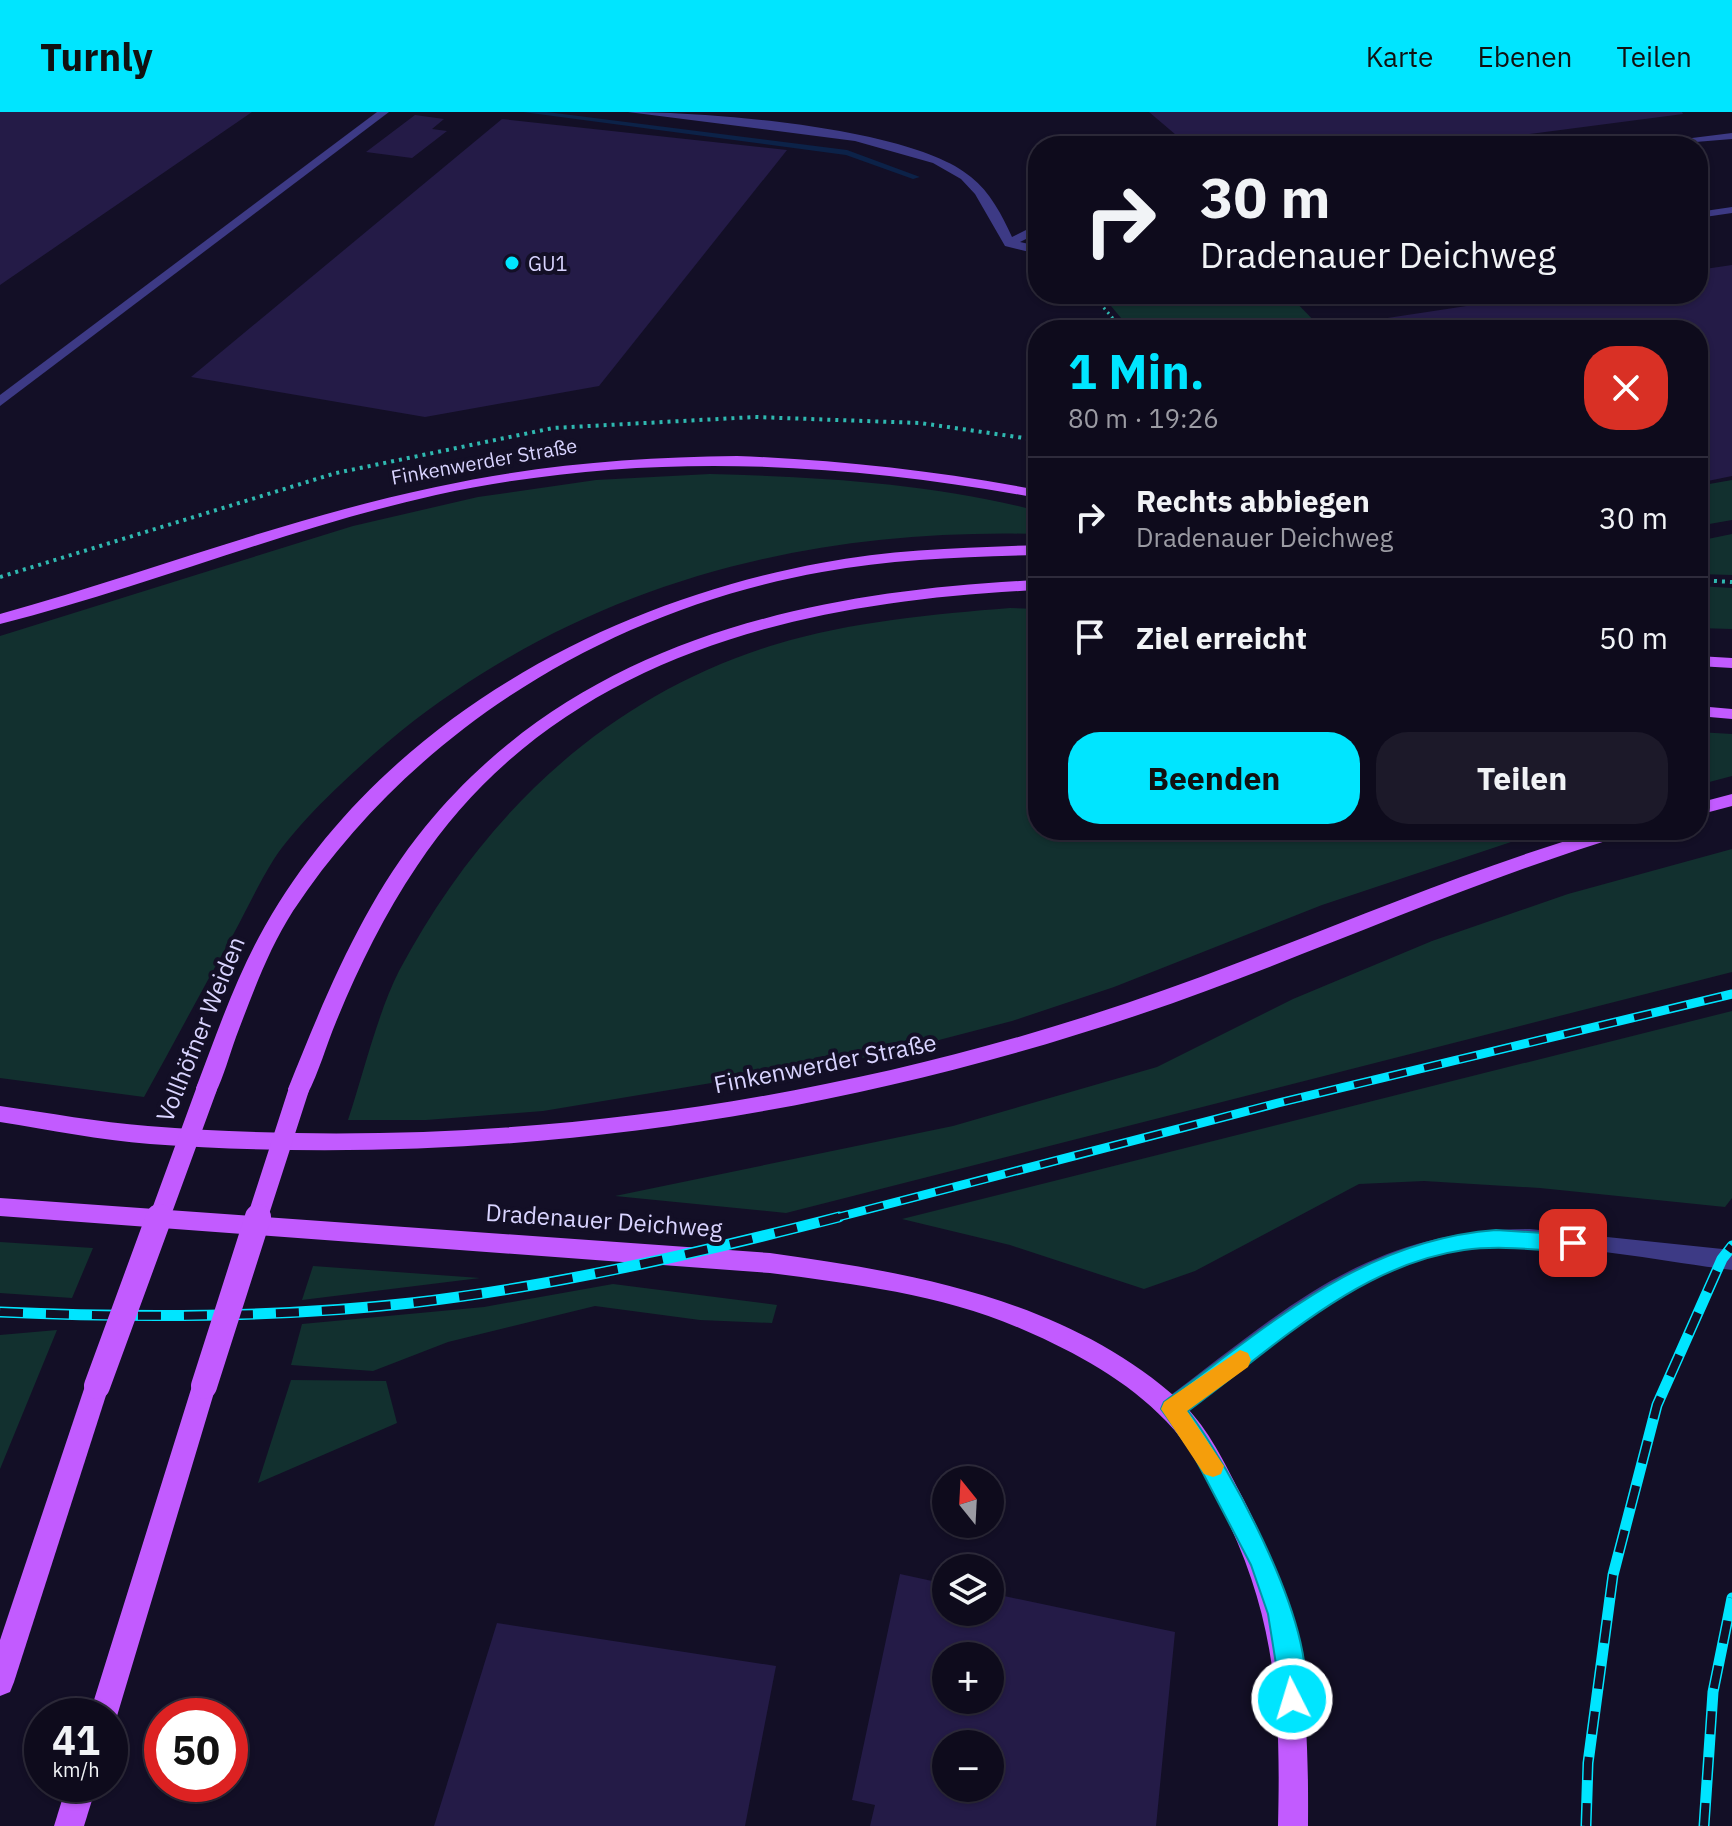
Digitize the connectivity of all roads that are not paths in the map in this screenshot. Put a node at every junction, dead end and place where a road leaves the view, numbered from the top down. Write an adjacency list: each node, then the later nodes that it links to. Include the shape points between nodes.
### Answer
1 (384, 112): 13 (street)
2 (633, 112): 5 (street)
3 (745, 112): 5 (street)
4 (764, 112): 5 (street)
5 (745, 125): 11 (street, via 859,139 932,158 977,189)
6 (1732, 136): 7 (street)
7 (1708, 139)
8 (1732, 210): 9 (street)
9 (1708, 214)
10 (1028, 233): 11 (street)
11 (1009, 243): 12 (street)
12 (1028, 248)
13 (0, 402)
14 (1028, 492): 17 (main road, Finkenwerder Straße, via 890,467 818,461 667,460 591,466 515,476 358,510)
15 (1028, 550): 29 (main road, Vollhöfner Weiden, bridge, via 886,556 698,597 601,636 507,687 430,742 345,824 286,907 247,981 97,1386)
16 (1028, 586): 30 (main road, bridge, via 911,592 788,614 684,649 565,712 521,743 433,830 401,875 337,996 299,1089)
17 (0, 619)
18 (1708, 662): 19 (main road)
19 (1732, 663)
20 (1708, 712): 21 (main road)
21 (1732, 714)
22 (1732, 800): 23 (main road)
23 (1708, 806)
24 (1591, 840): 25 (main road, Finkenwerder Straße, via 1469,880 1137,1008 909,1077 801,1099 550,1132 405,1139 147,1135)
25 (0, 1114)
26 (0, 1207): 28 (main road, Dradenauer Deichweg, via 763,1262 836,1272 973,1303 1068,1337 1117,1366)
27 (1732, 1260): 28 (street, via 1512,1239 1463,1241 1424,1250 1335,1291)
28 (1172, 1409): 33 (main road, Dradenauer Deichweg, via 1202,1447 1230,1497 1262,1561 1280,1614 1291,1672)
29 (0, 1682)
30 (109, 1698)
31 (76, 1802): 32 (main road)
32 (69, 1826)
33 (1293, 1826)

